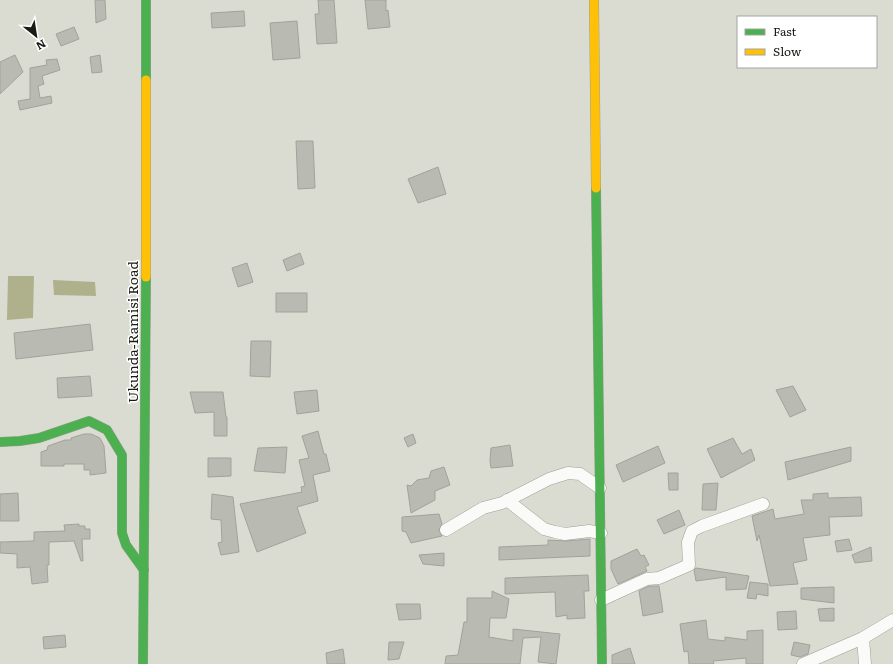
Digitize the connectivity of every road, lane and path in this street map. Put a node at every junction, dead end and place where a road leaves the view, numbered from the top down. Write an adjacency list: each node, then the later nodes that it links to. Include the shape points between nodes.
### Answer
1 (146, 0): 9 (main road, Ukunda-Ramisi Road)
2 (594, 0): 4 (main road)
3 (0, 442): 9 (main road, via 39,438 89,421 108,430 122,455 122,533 126,545)
4 (600, 488): 5 (street, via 580,474 568,473 549,479); 8 (main road)
5 (507, 500): 7 (street, via 482,508); 8 (street, via 544,529 565,534 589,531)
6 (763, 504): 10 (street, via 692,531 688,542 689,565 659,578 647,579)
7 (446, 530)
8 (601, 534): 10 (main road)
9 (144, 570): 13 (main road, Ukunda-Ramisi Road)
10 (602, 600): 14 (main road)
11 (893, 620): 12 (street)
12 (863, 638): 15 (street); 16 (street)
13 (143, 664)
14 (602, 664)
15 (803, 664)
16 (866, 664)

